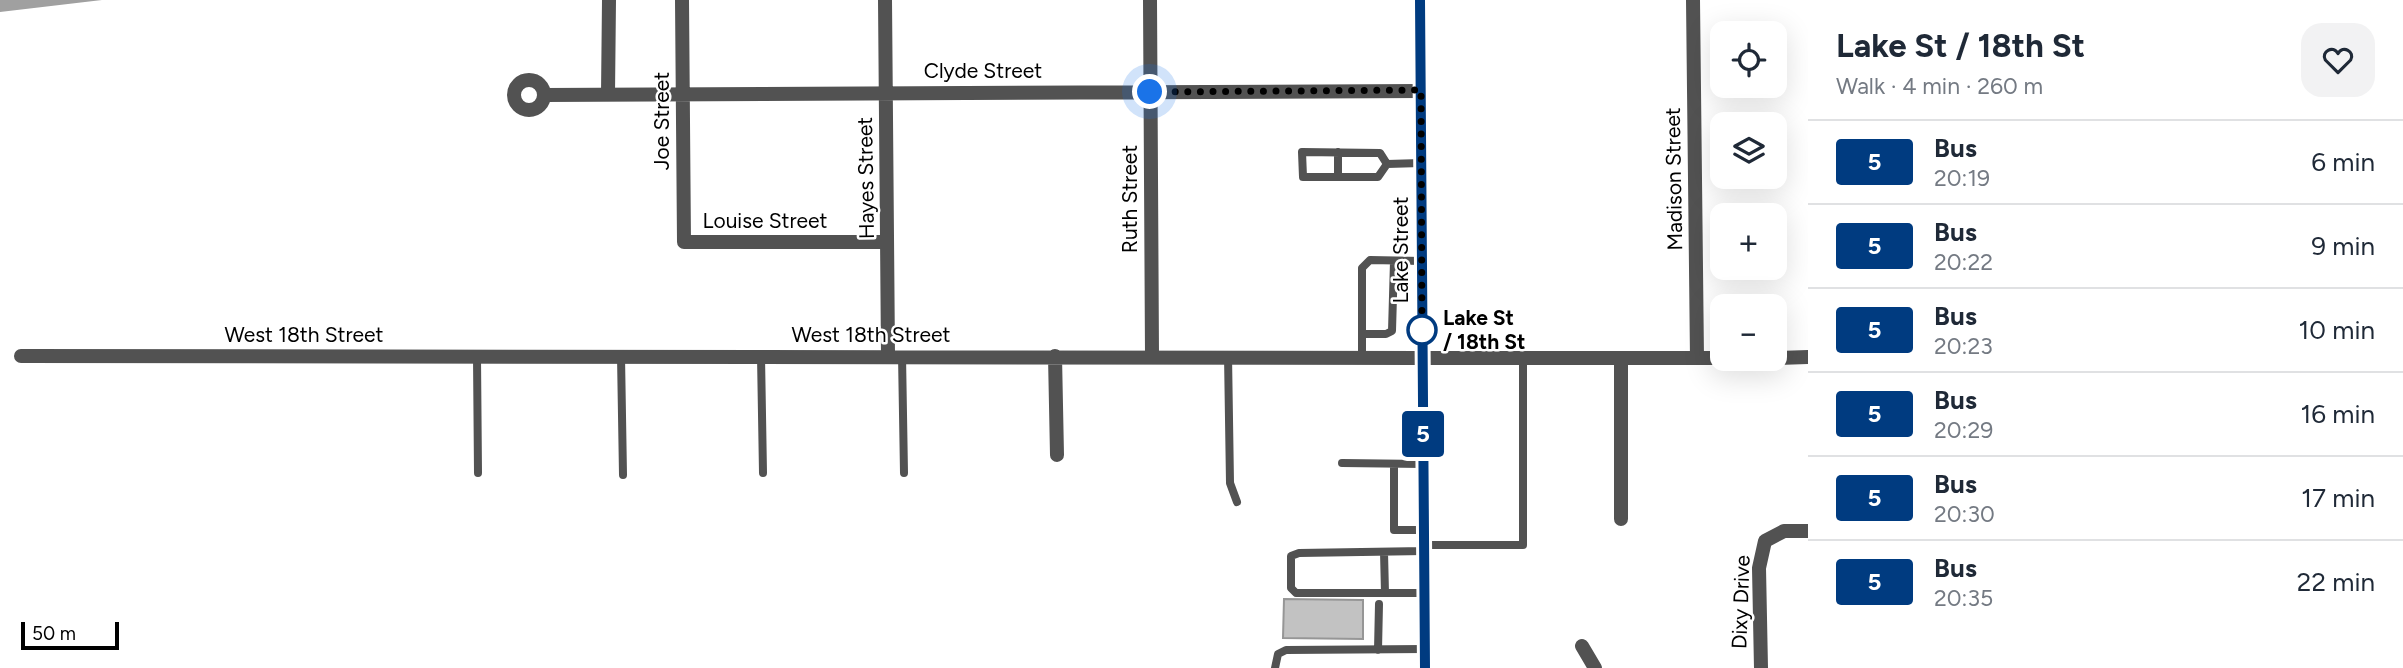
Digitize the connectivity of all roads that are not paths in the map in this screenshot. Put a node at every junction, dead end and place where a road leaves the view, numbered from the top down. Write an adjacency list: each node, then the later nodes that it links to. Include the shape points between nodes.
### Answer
1 (609, 0): 11 (street)
2 (682, 0): 8 (street, Joe Street)
3 (885, 0): 9 (street, Hayes Street)
4 (1150, 0): 10 (street, Ruth Street)
5 (1420, 0): 7 (street, Lake Street)
6 (1693, 0): 35 (street, Madison Street)
7 (1421, 90): 10 (street, Clyde Street); 14 (street, Lake Street)
8 (682, 92): 9 (street, Clyde Street); 11 (street, Clyde Street); 17 (street, Joe Street)
9 (886, 92): 10 (street, Clyde Street); 18 (street, Hayes Street)
10 (1150, 92): 23 (street, Ruth Street)
11 (608, 94): 12 (street, Clyde Street)
12 (544, 95)
13 (1338, 152): 15 (lane, via 1380,153); 16 (lane); 16 (lane, via 1302,152 1303,177)
14 (1421, 163): 15 (lane); 20 (street, Lake Street)
15 (1387, 164): 16 (lane, via 1378,177)
16 (1338, 177)
17 (684, 242): 18 (street, Louise Street)
18 (887, 242): 22 (street, Hayes Street)
19 (1394, 261): 20 (lane); 21 (lane, via 1389,279 1392,331); 21 (lane, via 1370,260 1362,268 1366,279)
20 (1422, 261): 32 (street, Lake Street)
21 (1362, 334): 30 (lane)
22 (895, 355): 28 (street, West 18th Street); 29 (street, West 18th Street); 42 (lane)
23 (1152, 355): 24 (street, West 18th Street); 29 (street, West 18th Street)
24 (1228, 355): 30 (street, West 18th Street); 46 (lane, via 1230,483)
25 (20, 356): 26 (street, West 18th Street)
26 (477, 356): 27 (street, West 18th Street); 43 (lane)
27 (621, 356): 28 (street, West 18th Street); 45 (lane)
28 (761, 356): 44 (lane)
29 (1055, 356): 38 (street)
30 (1363, 357): 32 (street, West 18th Street)
31 (1808, 357): 37 (street)
32 (1422, 358): 33 (street, West 18th Street); 41 (street, Lake Street)
33 (1523, 358): 34 (street, West 18th Street); 49 (lane, via 1523,545)
34 (1621, 358): 35 (street, West 18th Street); 47 (street)
35 (1697, 358): 36 (street, West 18th Street)
36 (1710, 358)
37 (1787, 358)
38 (1057, 455)
39 (1342, 463): 40 (lane)
40 (1394, 464): 41 (lane); 49 (lane, via 1394,530)
41 (1423, 464): 49 (street, Lake Street)
42 (904, 472)
43 (478, 473)
44 (763, 473)
45 (623, 475)
46 (1237, 502)
47 (1621, 519)
48 (1808, 531): 60 (street, Dixy Drive, via 1784,531 1765,541 1759,568)
49 (1424, 542): 50 (lane); 52 (street, Lake Street)
50 (1384, 552): 51 (lane); 51 (lane, via 1299,553 1290,562 1291,588 1296,593)
51 (1385, 593): 52 (lane)
52 (1424, 593): 55 (street, Lake Street)
53 (1379, 604): 56 (lane)
54 (1582, 646): 59 (street)
55 (1425, 649): 56 (lane); 58 (street, Lake Street)
56 (1378, 650): 57 (lane, via 1286,650 1278,654)
57 (1275, 668)
58 (1425, 668)
59 (1595, 668)
60 (1760, 668)

